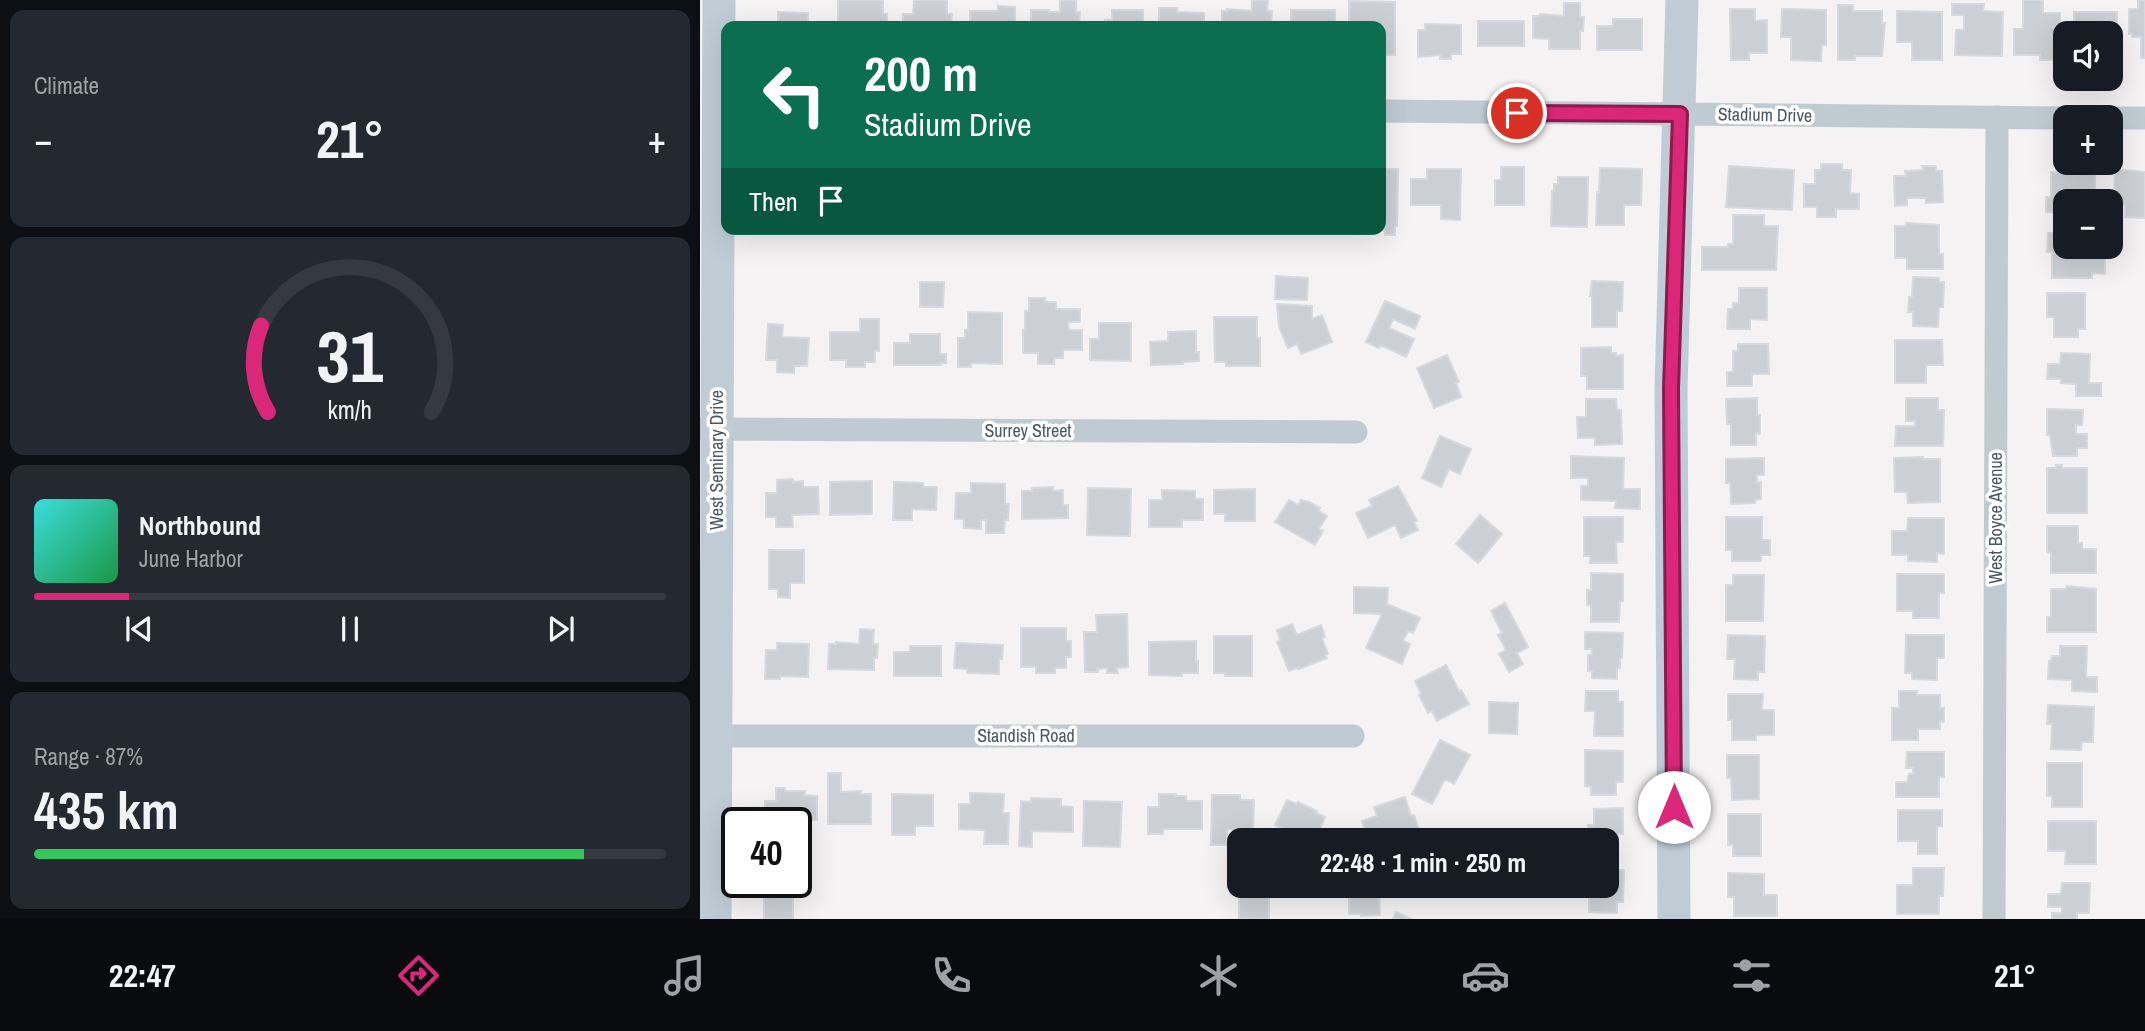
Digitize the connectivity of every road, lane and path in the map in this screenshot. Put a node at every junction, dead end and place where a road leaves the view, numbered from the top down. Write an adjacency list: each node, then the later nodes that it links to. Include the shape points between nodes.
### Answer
1 (719, 0): 3 (main road, West Seminary Drive)
2 (1682, 0): 5 (main road)
3 (721, 71)
4 (1386, 111): 5 (street, Stadium Drive)
5 (1680, 114): 7 (street, Stadium Drive); 17 (main road, via 1671,389)
6 (721, 117): 11 (main road, West Seminary Drive)
7 (1997, 117): 8 (street, Stadium Drive); 18 (street, West Boyce Avenue)
8 (2053, 118)
9 (2123, 118): 10 (street)
10 (2145, 118)
11 (709, 243): 12 (main road, West Seminary Drive)
12 (709, 429): 13 (street, Surrey Street); 14 (main road, West Seminary Drive)
13 (1356, 432)
14 (708, 736): 15 (street, Standish Road); 16 (main road, West Seminary Drive)
15 (1353, 736)
16 (715, 919)
17 (1674, 919)
18 (1994, 919)

